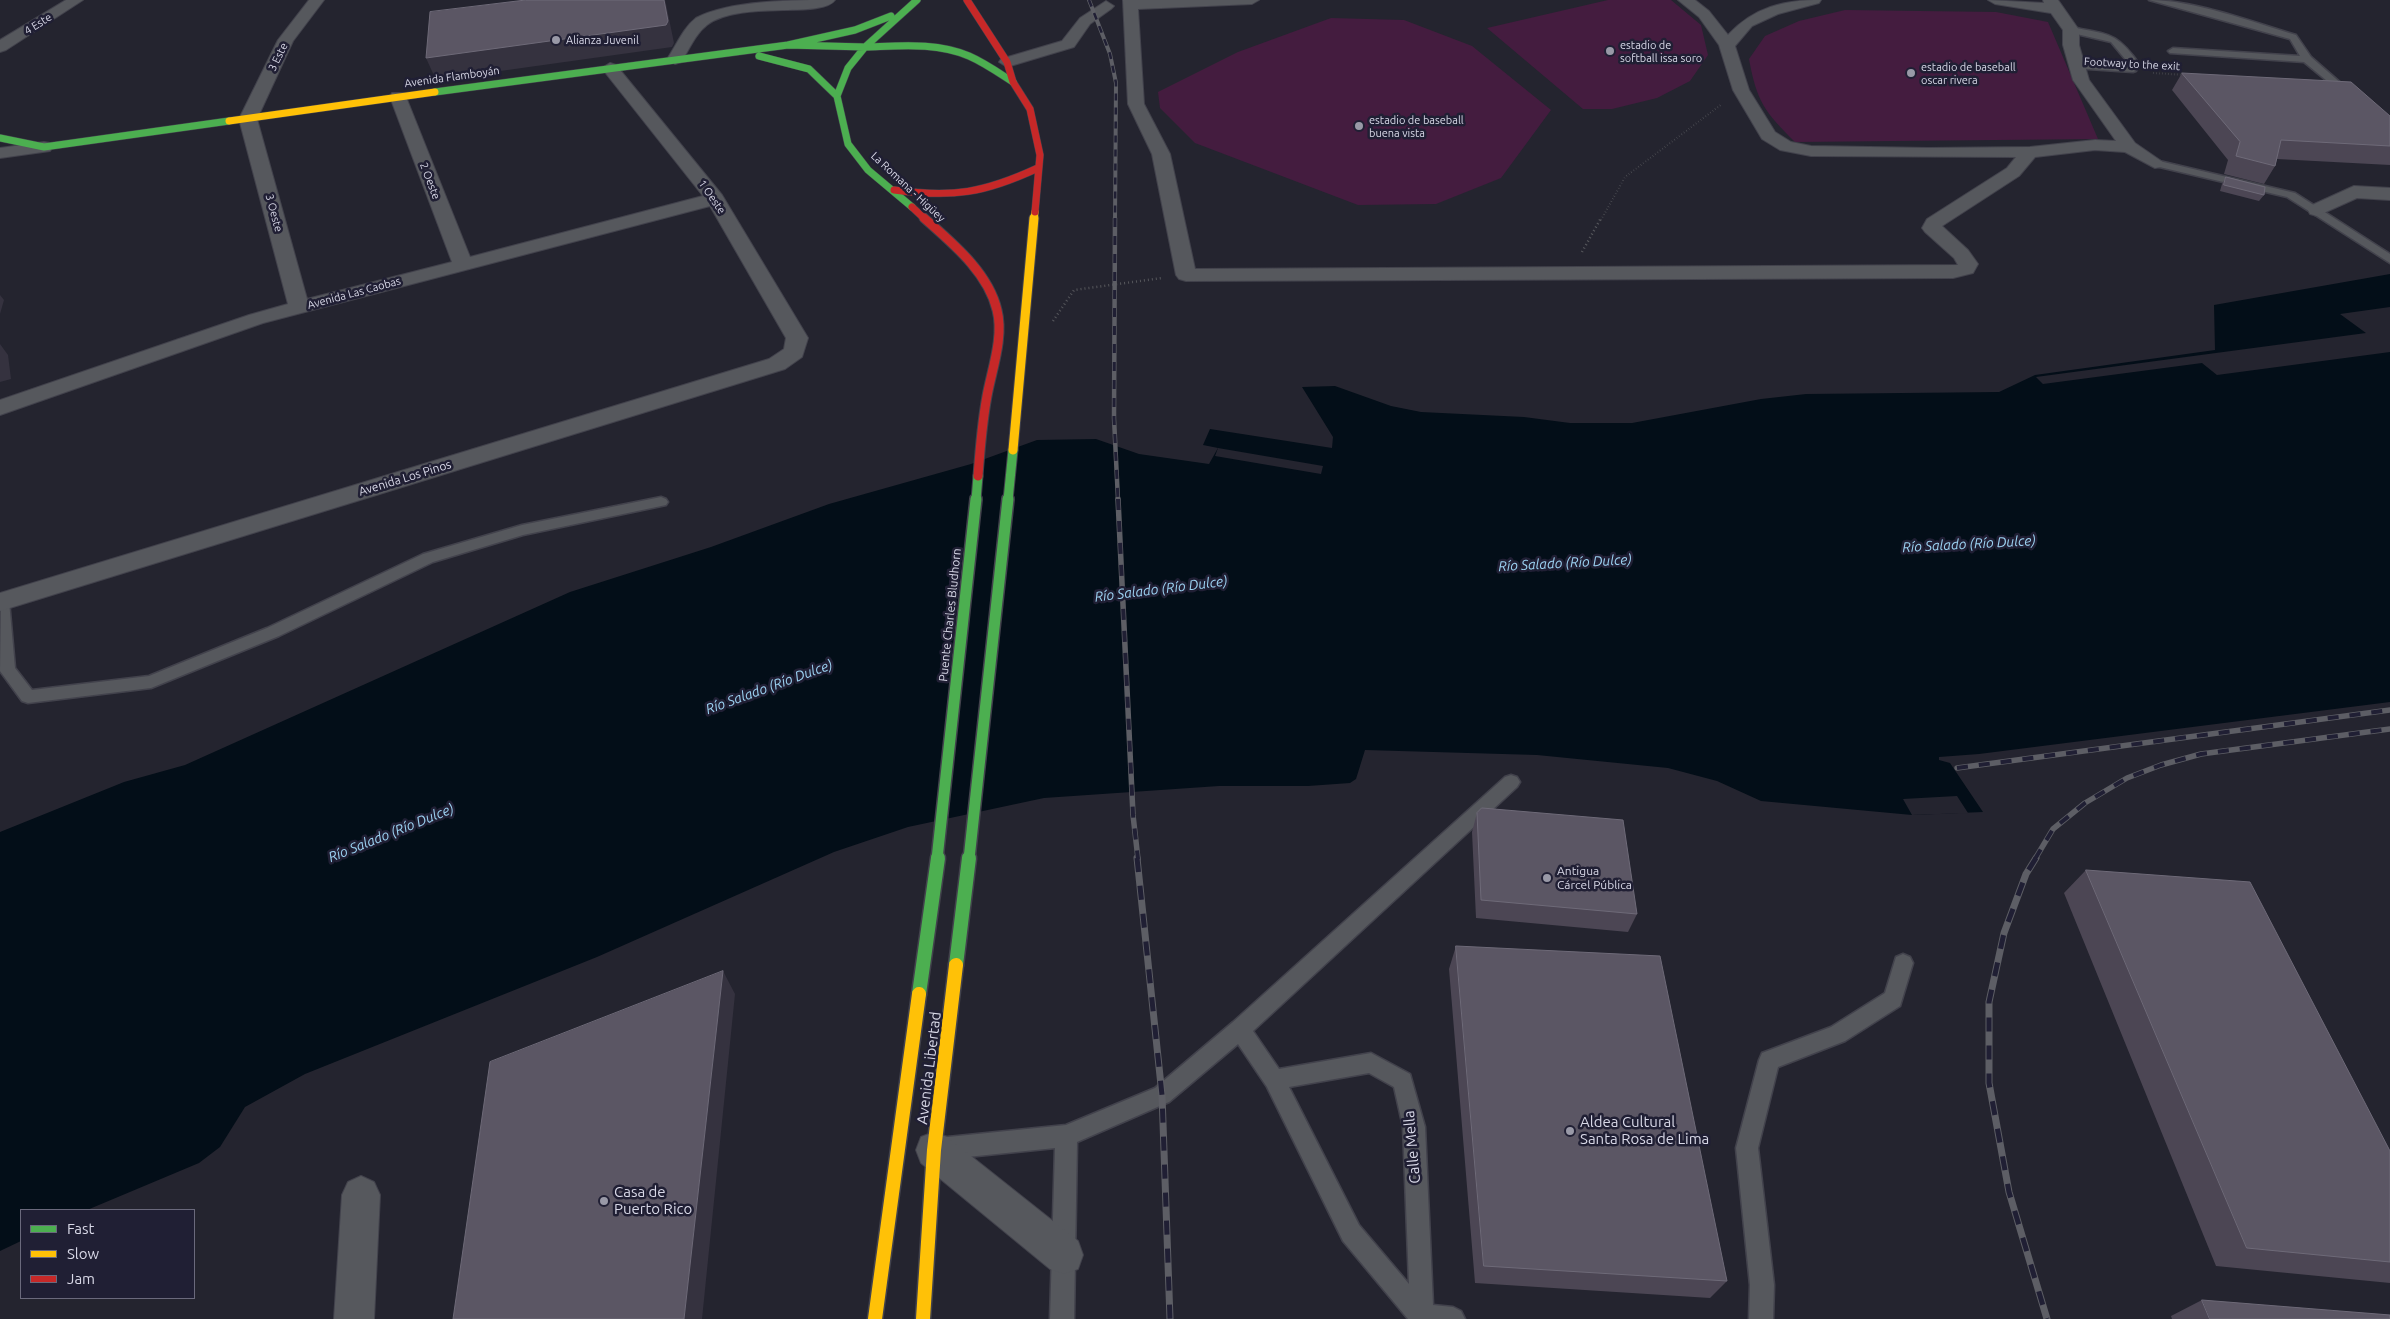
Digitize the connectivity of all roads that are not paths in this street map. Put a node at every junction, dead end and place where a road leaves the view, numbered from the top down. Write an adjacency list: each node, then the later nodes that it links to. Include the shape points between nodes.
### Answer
1 (76, 0): 20 (street, 4 Este)
2 (317, 0): 34 (street, 3 Este, via 286,40)
3 (828, 0): 11 (street, via 810,5)
4 (917, 0): 15 (main road)
5 (967, 0): 26 (main road)
6 (1252, 0): 12 (street)
7 (1685, 0): 18 (street, via 1704,14)
8 (1814, 0): 18 (street, via 1773,11 1747,23)
9 (1995, 0): 14 (street)
10 (2153, 0): 24 (lane, via 2293,37)
11 (746, 2): 25 (street, via 713,14 700,23)
12 (1130, 2): 19 (street)
13 (1105, 3): 19 (street); 26 (street, via 1085,21 1068,44)
14 (2054, 4): 16 (street)
15 (900, 13): 17 (main road, via 855,30); 21 (main road)
16 (2071, 30): 28 (street, via 2071,45); 28 (lane, via 2106,35 2118,41 2135,65 2133,69)
17 (788, 45): 21 (main road, Avenida Flamboyán); 23 (main road, Avenida Flamboyán)
18 (1727, 45): 38 (street, via 1741,90 1768,135 1786,146 1820,151)
19 (1131, 46): 38 (street, via 1136,104 1161,154 1186,275 1953,272 1966,268 1966,258 1937,234 1932,228 1934,223 2013,172)
20 (0, 47)
21 (865, 47): 29 (main road, Avenida Flamboyán, via 931,47 955,51 976,59); 31 (main road, via 848,68)
22 (2173, 51): 24 (lane)
23 (700, 56): 25 (main road, Avenida Flamboyán); 31 (main road, via 755,56 786,62 809,69)
24 (2307, 58): 30 (lane)
25 (675, 59): 27 (main road, Avenida Flamboyán)
26 (1007, 62): 29 (main road)
27 (610, 68): 32 (main road, Avenida Flamboyán); 44 (street, 1 Oeste)
28 (2079, 73): 36 (street)
29 (1013, 82): 41 (main road, via 1030,109 1040,155)
30 (2346, 92): 33 (street)
31 (838, 96): 42 (main road, La Romana - Higüey, via 848,144 868,170)
32 (398, 97): 34 (main road, Avenida Flamboyán); 47 (street, 2 Oeste)
33 (2359, 105)
34 (248, 119): 37 (main road, Avenida Flamboyán); 48 (street, 3 Oeste)
35 (0, 138): 37 (main road, Avenida Flamboyán)
36 (2129, 146): 38 (street, via 2094,145); 40 (street)
37 (44, 147): 39 (street)
38 (2030, 152)
39 (0, 153)
40 (2155, 164): 45 (lane, via 2291,195)
41 (1038, 168): 42 (main road, via 1011,182 966,196 932,197); 60 (main road, Avenida Libertad, via 1028,301 974,821)
42 (894, 190): 50 (main road, La Romana - Higüey, via 967,259 997,310 997,346)
43 (2390, 194): 45 (street, via 2354,192)
44 (715, 198): 47 (street, Avenida Las Caobas); 49 (street, 1 Oeste)
45 (2317, 210): 46 (lane)
46 (2390, 259)
47 (463, 264): 48 (street, Avenida Las Caobas)
48 (299, 307): 51 (street, Avenida Las Caobas, via 211,333)
49 (797, 338): 53 (street, Avenida Los Pinos, via 794,352 777,364)
50 (985, 406): 55 (main road, Puente Charles Bludhorn)
51 (0, 408)
52 (661, 502): 53 (lane, via 522,530 428,558 273,632 151,682 28,697 7,669)
53 (0, 602)
54 (1511, 782): 57 (lane)
55 (942, 826): 65 (main road, Avenida Libertad)
56 (1903, 963): 69 (lane, via 1893,999 1838,1034 1769,1060 1747,1148 1762,1285)
57 (1240, 1029): 58 (lane); 59 (lane, via 1162,1095)
58 (1274, 1080): 63 (lane, via 1351,1233); 63 (lane, Calle Mella, via 1371,1063 1403,1081 1414,1127)
59 (1066, 1136): 60 (lane); 62 (lane)
60 (934, 1150): 62 (street); 66 (main road, Avenida Libertad)
61 (361, 1195): 64 (street)
62 (1064, 1255): 67 (lane)
63 (1421, 1318): 68 (lane)
64 (354, 1319)
65 (875, 1319)
66 (923, 1319)
67 (1062, 1319)
68 (1453, 1319)
69 (1761, 1319)

